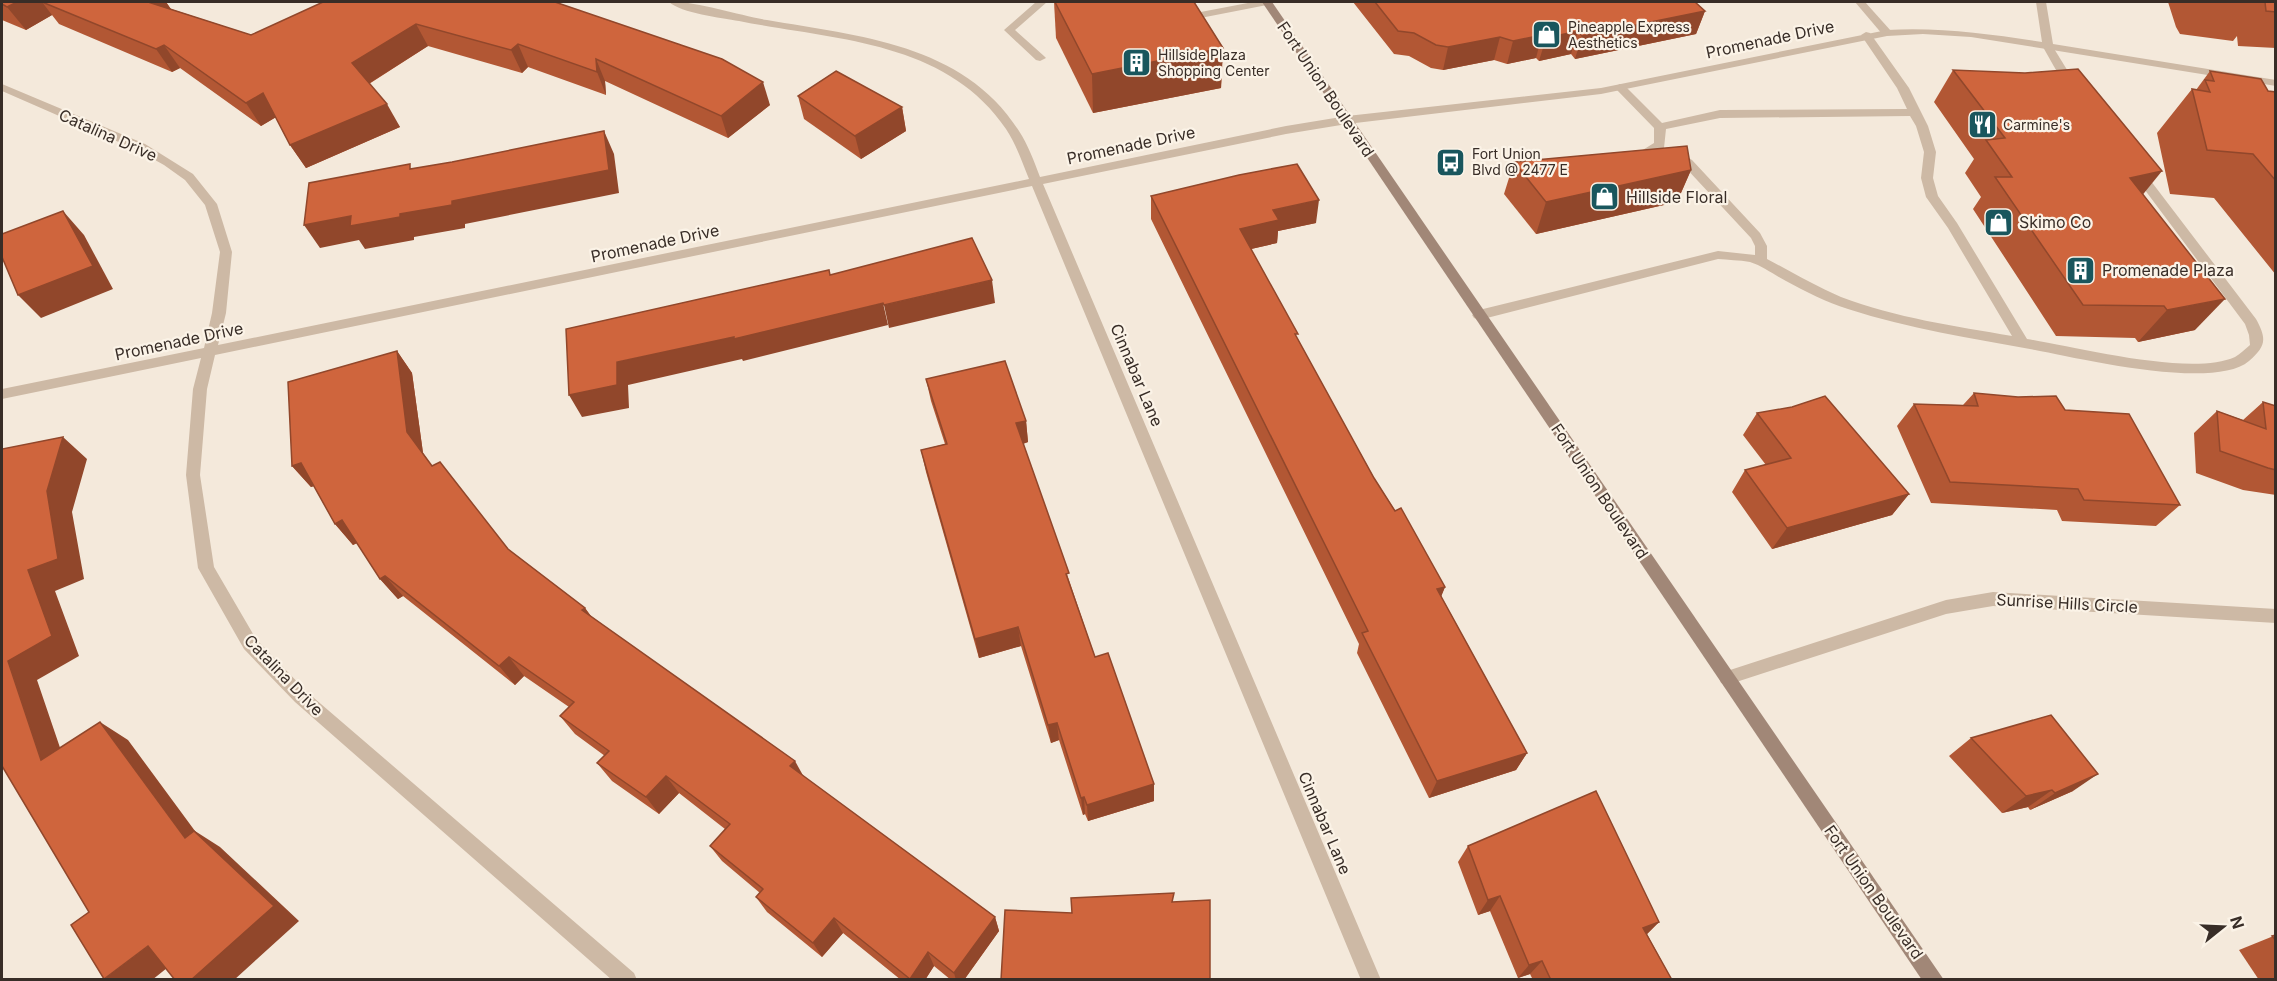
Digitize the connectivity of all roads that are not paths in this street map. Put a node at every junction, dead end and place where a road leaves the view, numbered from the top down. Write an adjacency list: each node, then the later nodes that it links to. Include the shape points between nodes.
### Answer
1 (674, 2): 21 (street, Cinnabar Lane, via 720,15 857,37 921,55 964,79 992,105 1012,130)
2 (1042, 2): 10 (street, via 1009,30)
3 (1267, 2): 6 (street); 16 (main road, Fort Union Boulevard)
4 (1860, 2): 7 (street)
5 (2041, 2): 9 (street)
6 (1175, 20)
7 (1887, 33): 8 (street, Promenade Drive); 9 (street, Promenade Drive, via 1971,34)
8 (1866, 36): 13 (street, Promenade Drive); 15 (street, via 1903,88)
9 (2048, 47): 11 (street, Promenade Drive); 14 (street)
10 (1040, 58)
11 (2276, 83)
12 (2, 87): 25 (street, Catalina Drive, via 141,147 189,177 205,196 226,252)
13 (1620, 87): 16 (street, Promenade Drive); 17 (street)
14 (2080, 97)
15 (1914, 112): 17 (street, via 1720,114); 24 (street, via 1930,152 1927,178 1932,197)
16 (1347, 120): 21 (street, Promenade Drive); 23 (main road, Fort Union Boulevard)
17 (1660, 127): 18 (street)
18 (1660, 145): 20 (street, via 1640,156); 22 (street, via 1688,163 1756,236)
19 (2127, 157): 24 (street, via 2251,322 2257,338 2255,349 2243,359 2223,365 2151,367)
20 (1622, 159)
21 (1036, 181): 25 (street, Promenade Drive); 30 (street, Cinnabar Lane)
22 (1761, 260): 23 (street, via 1718,255); 24 (street, via 1801,284 1854,306 1899,319)
23 (1479, 315): 28 (main road, Fort Union Boulevard)
24 (2023, 343)
25 (210, 351): 26 (street, Promenade Drive); 29 (street, Catalina Drive, via 200,389 196,431 193,475 197,515 206,568 250,644 301,697)
26 (2, 394)
27 (2276, 615): 28 (street, Sunrise Hills Circle, via 1993,599 1946,607)
28 (1727, 678): 31 (main road, Fort Union Boulevard)
29 (627, 980)
30 (1371, 980)
31 (1934, 980)

